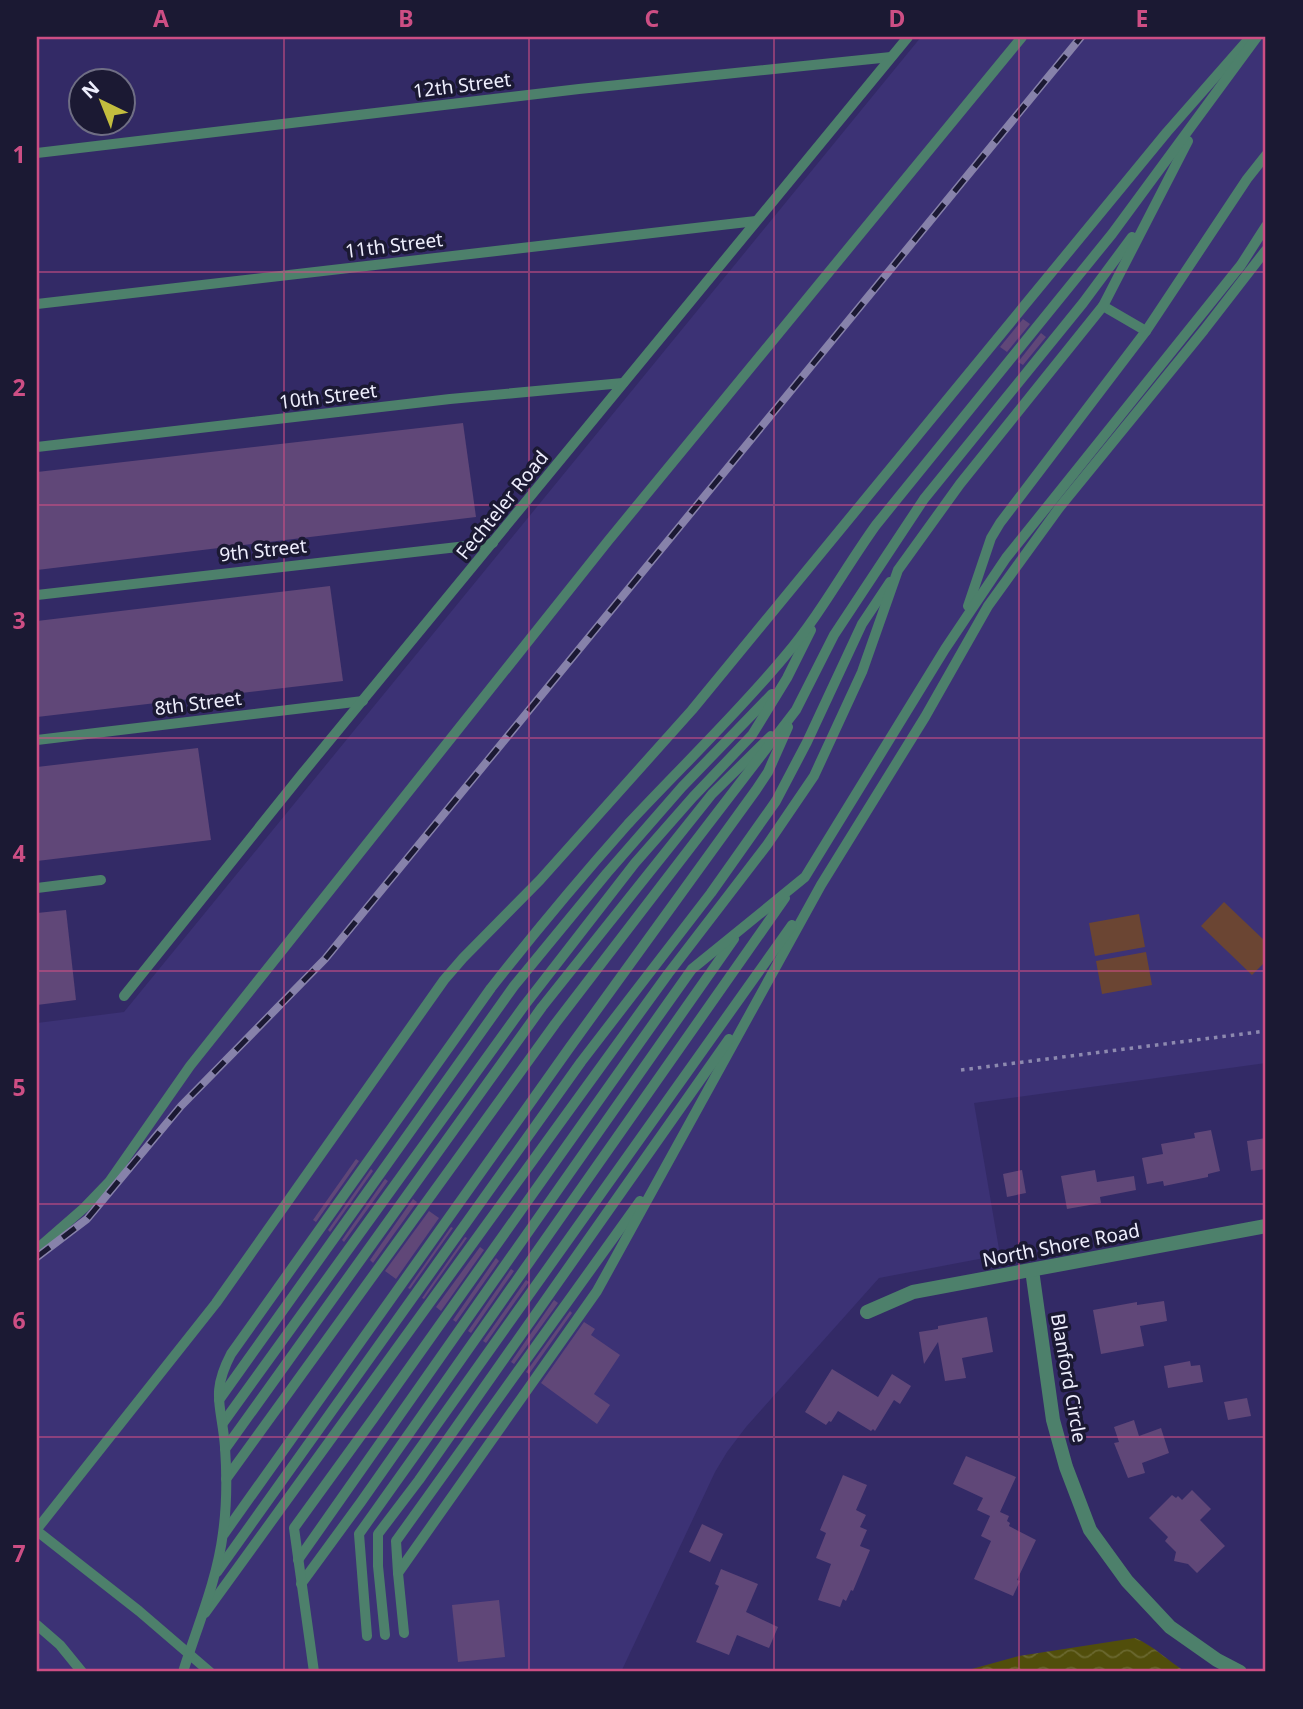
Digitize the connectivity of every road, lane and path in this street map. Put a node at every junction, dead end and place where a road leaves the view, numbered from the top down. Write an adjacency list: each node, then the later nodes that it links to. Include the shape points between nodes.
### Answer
1 (908, 37): 5 (lane, Fechteler Road)
2 (1022, 37): 38 (lane, via 599,552 190,1066 109,1182)
3 (1251, 37): 45 (lane, via 1158,143 692,710 540,880 463,958 216,1303)
4 (1257, 37): 6 (lane)
5 (891, 57): 7 (lane, 12th Street); 10 (lane, Fechteler Road)
6 (1204, 111): 9 (lane); 21 (lane, via 1112,234 876,525)
7 (37, 153)
8 (1266, 155): 15 (lane)
9 (1147, 217): 14 (lane); 25 (lane, via 924,499 834,635)
10 (756, 220): 13 (lane, 11th Street); 16 (lane, Fechteler Road)
11 (1266, 226): 22 (lane, via 1234,274 1031,524)
12 (1266, 250): 28 (lane, via 1008,577)
13 (37, 304)
14 (1103, 306): 15 (lane); 19 (lane, via 960,484)
15 (1146, 331): 22 (lane, via 1000,523)
16 (623, 383): 17 (lane, 10th Street); 18 (lane, Fechteler Road)
17 (37, 447)
18 (493, 543): 20 (lane, 9th Street); 24 (lane, Fechteler Road)
19 (898, 570): 49 (lane, via 862,624 776,801 581,1062); 51 (lane, via 862,672 814,776)
20 (37, 594)
21 (819, 614): 23 (lane); 41 (lane, via 626,827 491,988 232,1354 220,1375)
22 (964, 620): 30 (lane, via 805,877)
23 (787, 678): 41 (lane, via 682,788 514,986); 42 (lane, via 752,735 635,863 524,1006)
24 (363, 701): 26 (lane, 8th Street); 32 (lane, Fechteler Road)
25 (796, 710): 43 (lane, via 712,794 542,1007); 44 (lane, via 555,1024); 46 (lane, via 756,790)
26 (37, 740)
27 (101, 880): 29 (lane)
28 (821, 885): 33 (lane); 55 (lane, via 359,1535)
29 (37, 888)
30 (792, 888): 31 (lane); 50 (lane)
31 (743, 927): 47 (lane); 47 (lane, via 692,969 293,1528)
32 (124, 996)
33 (758, 999): 36 (lane); 54 (lane, via 378,1534)
34 (1266, 1031): 35 (path)
35 (961, 1070)
36 (667, 1164): 48 (lane, via 597,1291); 48 (lane, via 397,1541)
37 (1266, 1226): 39 (street, North Shore Road)
38 (37, 1249)
39 (1032, 1270): 40 (street, North Shore Road, via 913,1292); 61 (street, Blanford Circle, via 1053,1420 1090,1530 1126,1581 1170,1627)
40 (867, 1312)
41 (218, 1402): 42 (lane)
42 (223, 1423): 43 (lane)
43 (225, 1449): 44 (lane)
44 (226, 1480): 46 (lane)
45 (37, 1530): 56 (lane)
46 (223, 1535): 49 (lane)
47 (298, 1560): 50 (lane)
48 (398, 1573): 53 (lane)
49 (213, 1577): 51 (lane)
50 (301, 1584): 60 (lane)
51 (201, 1619): 56 (lane)
52 (37, 1625): 57 (lane)
53 (404, 1633)
54 (385, 1635)
55 (367, 1636)
56 (188, 1654): 58 (lane); 59 (lane)
57 (82, 1672)
58 (183, 1672)
59 (210, 1672)
60 (314, 1672)
61 (1240, 1672)

